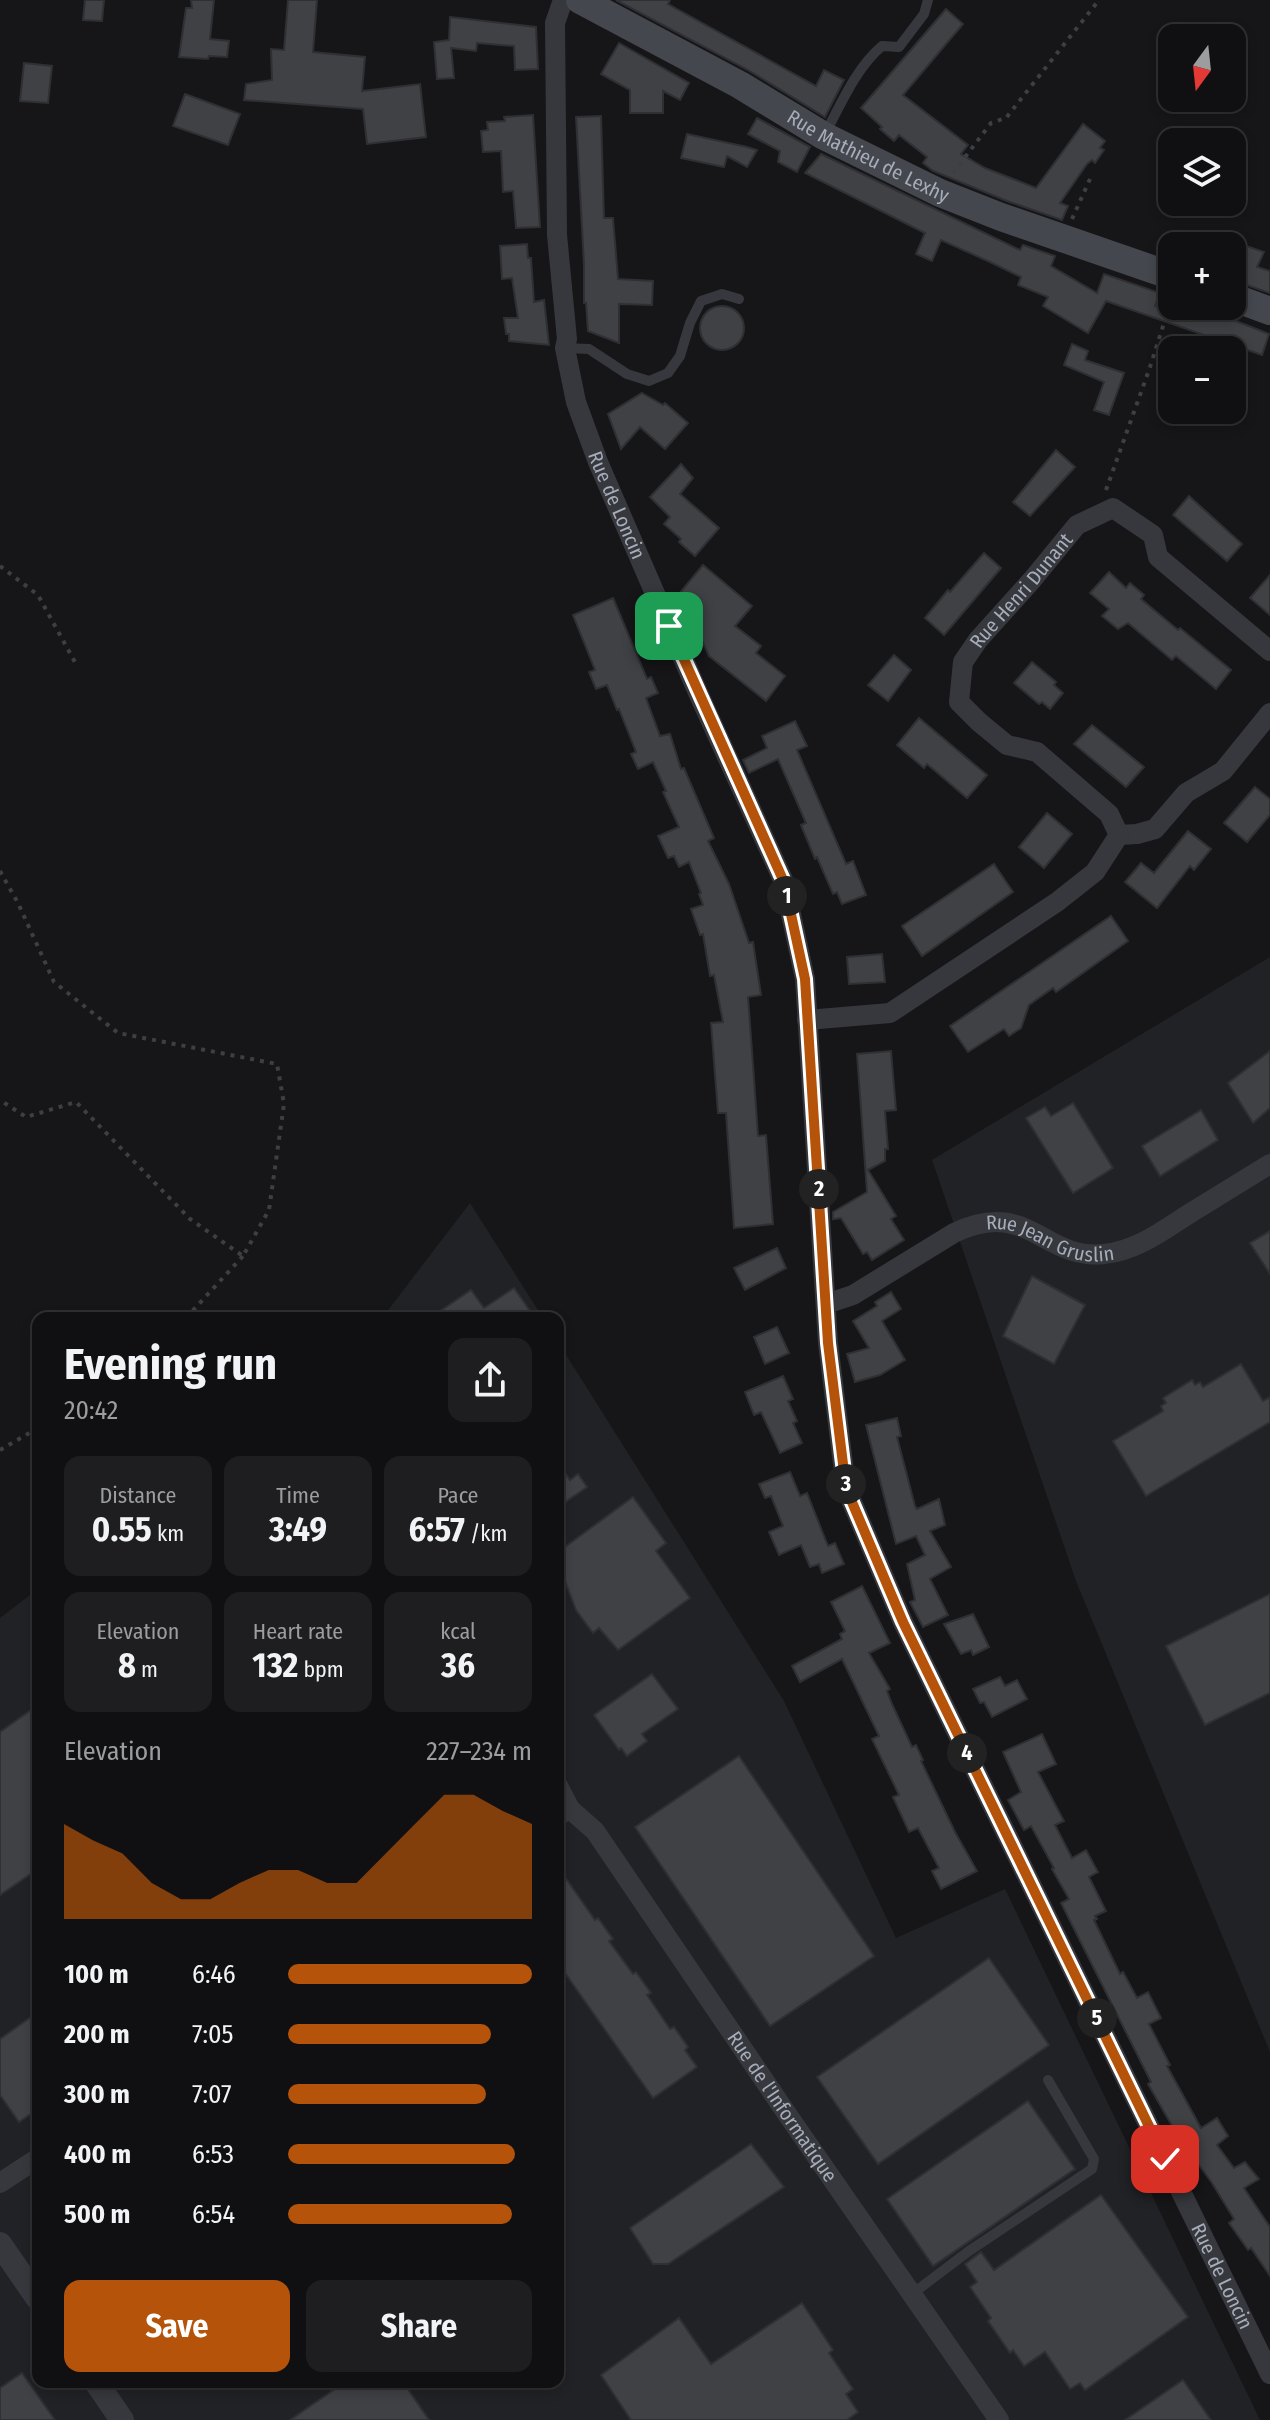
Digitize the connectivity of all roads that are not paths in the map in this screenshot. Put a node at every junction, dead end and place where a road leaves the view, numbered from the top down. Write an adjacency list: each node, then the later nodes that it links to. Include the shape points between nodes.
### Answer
1 (563, 0): 9 (street, Rue de Loncin, via 555,23 555,60 557,235)
2 (580, 0): 4 (main road, Rue Mathieu de Lexhy)
3 (928, 0): 4 (lane, via 899,47 882,46 868,62)
4 (824, 136): 5 (main road, Rue Mathieu de Lexhy, via 940,193)
5 (1158, 271)
6 (739, 299): 9 (lane, via 722,294 701,301 680,356 668,373 649,381 627,374 589,349)
7 (1246, 302): 8 (main road)
8 (1270, 311)
9 (565, 348): 13 (street, Rue de Loncin, via 576,402 598,462 784,882 805,979)
10 (1270, 651): 12 (street, Rue Henri Dunant, via 1158,557 1153,535 1113,508 1077,525 978,640 963,662 959,702 1007,745 1037,752 1109,814)
11 (1270, 713): 12 (street, via 1223,771 1186,793 1155,829)
12 (1119, 835): 13 (street, via 1095,872 1057,902 890,1013)
13 (807, 1020): 15 (street, Rue de Loncin)
14 (1270, 1164): 15 (street, Rue Jean Gruslin, via 1131,1248 1089,1254 1008,1222 991,1221 954,1233 853,1295)
15 (826, 1304): 23 (street, Rue de Loncin, via 846,1488 903,1622)
16 (564, 1812): 22 (street, Rue de l'Informatique, via 595,1831)
17 (1048, 2080): 22 (lane, via 1094,2159 1092,2169)
18 (32, 2162): 19 (street)
19 (0, 2183)
20 (0, 2244): 21 (street)
21 (32, 2290)
22 (912, 2294): 26 (street, Rue de l'Informatique)
23 (1270, 2374)
24 (100, 2388): 25 (street)
25 (122, 2420)
26 (999, 2420)

